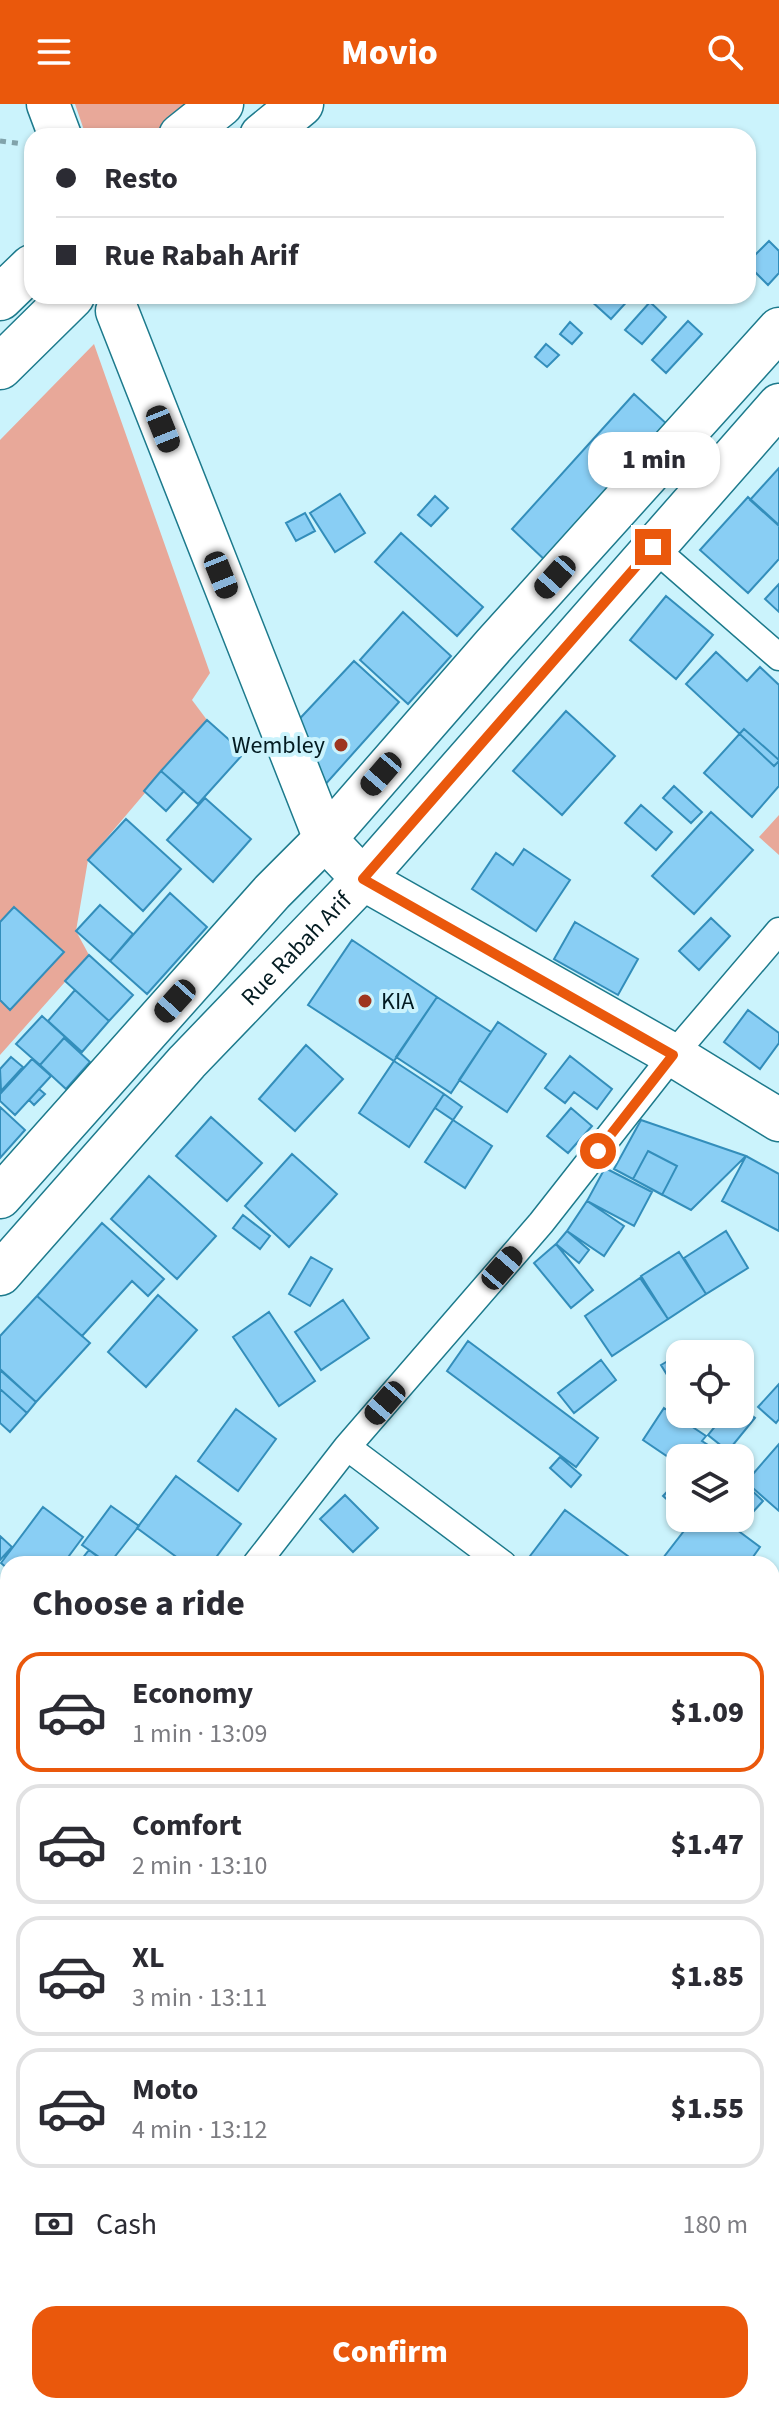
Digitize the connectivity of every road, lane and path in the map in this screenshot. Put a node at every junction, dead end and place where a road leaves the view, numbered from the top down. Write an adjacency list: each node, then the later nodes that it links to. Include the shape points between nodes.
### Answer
1 (48, 104): 4 (main road)
2 (221, 104): 5 (highway)
3 (301, 104): 6 (highway)
4 (57, 128)
5 (191, 128)
6 (272, 128)
7 (0, 141): 8 (path)
8 (24, 144)
9 (24, 275): 10 (highway)
10 (0, 298)
11 (64, 304): 14 (highway)
12 (117, 311): 18 (main road)
13 (779, 329): 18 (main road)
14 (0, 367)
15 (779, 405): 16 (main road, Rue Rabah Arif)
16 (653, 547): 17 (street); 19 (main road, Rue Rabah Arif)
17 (779, 657)
18 (325, 839): 19 (main road); 23 (main road)
19 (363, 879): 21 (main road); 24 (main road, Rue Rabah Arif, via 187,1062)
20 (779, 931): 21 (street)
21 (673, 1055): 22 (main road); 25 (street, via 541,1223)
22 (779, 1120)
23 (0, 1197)
24 (0, 1274)
25 (347, 1447): 26 (street); 27 (street)
26 (262, 1556)
27 (492, 1556)

